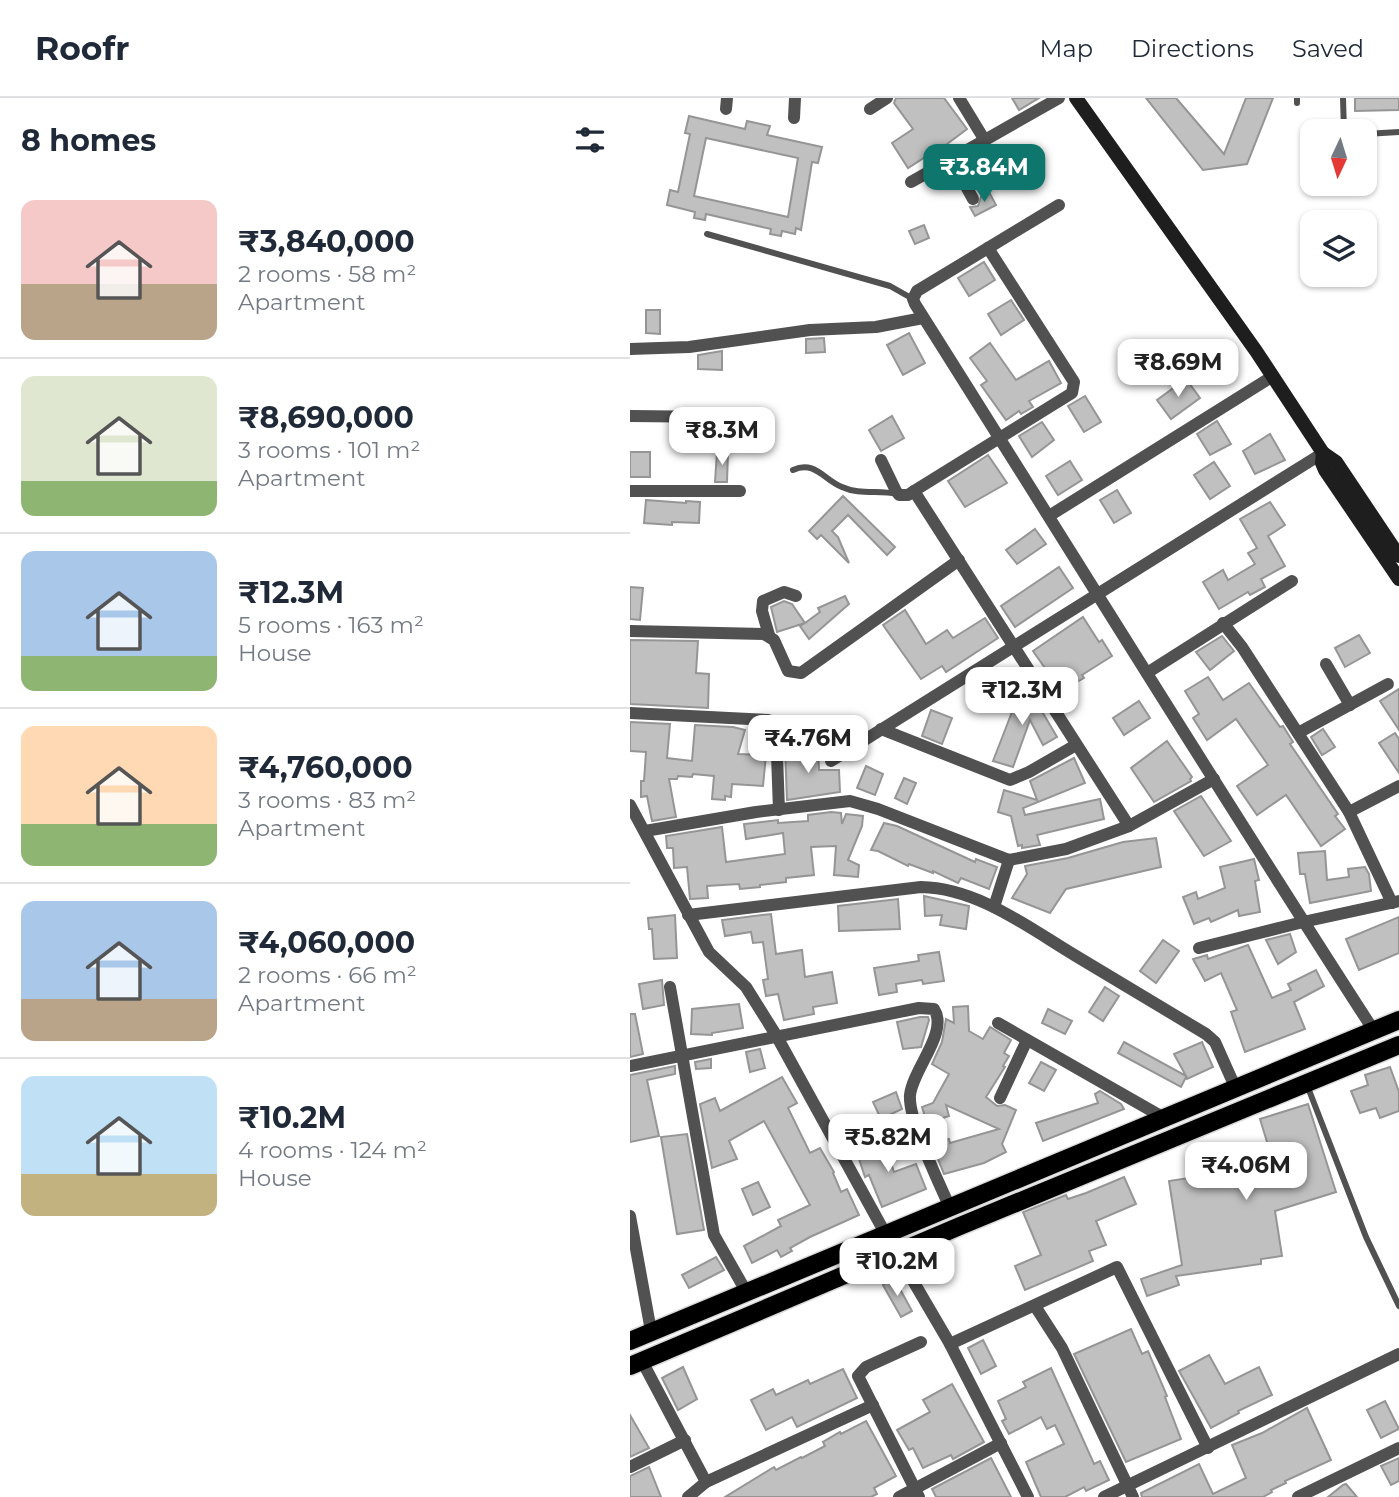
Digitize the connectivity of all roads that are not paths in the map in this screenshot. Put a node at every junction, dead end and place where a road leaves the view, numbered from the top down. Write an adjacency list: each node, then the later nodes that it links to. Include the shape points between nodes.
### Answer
1 (795, 98): 8 (street)
2 (887, 98): 7 (street)
3 (960, 98): 12 (street)
4 (1059, 98): 12 (street)
5 (1076, 98): 22 (street)
6 (1343, 98): 9 (lane)
7 (870, 109)
8 (794, 118)
9 (1344, 119)
10 (1399, 132): 11 (lane)
11 (1377, 133)
12 (984, 139): 13 (street)
13 (951, 159): 14 (street); 15 (street)
14 (911, 182)
15 (973, 199)
16 (1059, 205): 18 (street)
17 (707, 234): 19 (lane, via 890,286)
18 (988, 248): 19 (street, via 917,291); 25 (street, via 1074,382 1072,393)
19 (913, 299): 20 (street)
20 (923, 318): 21 (street, via 876,327); 25 (street)
21 (630, 349)
22 (1273, 376): 26 (street); 33 (street)
23 (630, 416): 24 (street)
24 (722, 417)
25 (1000, 438): 31 (street); 33 (street)
26 (1323, 453): 34 (street, via 1336,463); 36 (street, via 1325,470); 38 (street)
27 (881, 460): 32 (street)
28 (793, 470): 32 (lane, via 811,467 853,491)
29 (630, 491): 30 (street)
30 (740, 491)
31 (915, 491): 32 (street); 35 (street)
32 (899, 495)
33 (1049, 516): 38 (street)
34 (1396, 549)
35 (959, 560): 42 (street, via 801,673 788,671); 43 (street)
36 (1399, 579)
37 (1292, 581): 40 (street)
38 (1098, 593): 43 (street); 45 (street)
39 (796, 596): 42 (street, via 784,592 763,601)
40 (1223, 623): 45 (street); 50 (street)
41 (630, 631): 42 (street)
42 (769, 635)
43 (1014, 647): 49 (street); 51 (street)
44 (1326, 664): 47 (street)
45 (1147, 673): 53 (street)
46 (1388, 684): 47 (street)
47 (1350, 705): 50 (street)
48 (630, 713): 56 (street, via 774,723)
49 (881, 729): 51 (street, via 1010,780); 52 (street)
50 (1298, 733): 57 (street)
51 (1076, 744): 58 (street)
52 (831, 761)
53 (1213, 779): 58 (street); 64 (street)
54 (1399, 786): 57 (street)
55 (630, 805): 59 (street)
56 (779, 810): 59 (street); 60 (street, via 850,801)
57 (1349, 812): 61 (street)
58 (1129, 826): 60 (street, via 1066,849)
59 (645, 831): 63 (street)
60 (1009, 860): 62 (street)
61 (1396, 902): 64 (street)
62 (994, 907): 63 (street, via 937,887 921,887); 76 (street, via 1206,1034 1215,1042)
63 (688, 915): 70 (street, via 709,952 746,987)
64 (1303, 922): 65 (street); 69 (street)
65 (1199, 948)
66 (670, 987): 73 (street)
67 (1399, 1020): 69 (main road)
68 (998, 1023): 71 (street)
69 (1374, 1031): 76 (main road)
70 (776, 1035): 73 (street); 79 (street, via 934,1009 938,1026 910,1095 921,1142); 81 (street)
71 (1027, 1040): 77 (street); 78 (street)
72 (1399, 1045): 75 (main road)
73 (680, 1056): 74 (street); 83 (street, via 714,1235)
74 (630, 1066)
75 (1306, 1083): 82 (main road); 85 (lane, via 1366,1237)
76 (1236, 1089): 78 (main road)
77 (1000, 1098)
78 (1166, 1119): 79 (main road)
79 (950, 1208): 81 (main road)
80 (630, 1216): 86 (street)
81 (885, 1233): 82 (street); 83 (main road)
82 (898, 1253): 89 (street); 91 (main road)
83 (747, 1293): 86 (main road)
84 (1035, 1306): 89 (street); 95 (street, via 1117,1267); 99 (street, via 1062,1348)
85 (1399, 1306)
86 (651, 1331): 87 (main road)
87 (630, 1341)
88 (921, 1342): 92 (street, via 859,1373)
89 (950, 1344): 94 (street)
90 (1399, 1354): 95 (street)
91 (636, 1364): 93 (street)
92 (873, 1405): 98 (street); 100 (street)
93 (684, 1440): 97 (street); 98 (street)
94 (1001, 1443): 100 (street); 103 (street)
95 (1208, 1448): 99 (street)
96 (1399, 1448): 105 (street)
97 (630, 1466)
98 (706, 1482): 101 (street)
99 (1132, 1491): 104 (street)
100 (917, 1493): 102 (street)
101 (688, 1497)
102 (899, 1497)
103 (1028, 1497)
104 (1104, 1497)
105 (1298, 1497)

